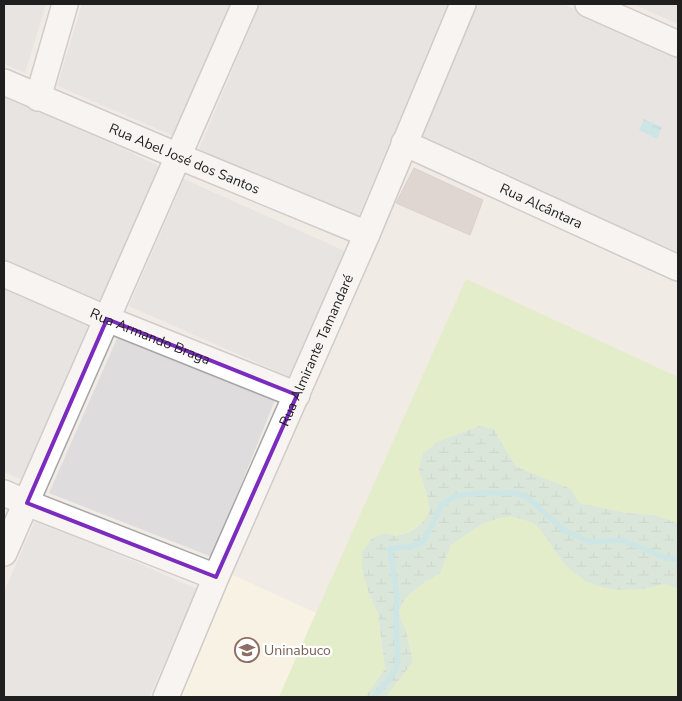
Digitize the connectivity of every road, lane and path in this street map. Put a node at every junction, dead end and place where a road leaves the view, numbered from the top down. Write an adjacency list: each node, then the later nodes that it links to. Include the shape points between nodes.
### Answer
1 (66, 4): 7 (street)
2 (245, 4): 9 (street)
3 (463, 4): 8 (street, Rua Almirante Tamandaré)
4 (588, 4): 5 (street)
5 (678, 44)
6 (4, 82): 7 (street, Rua Abel José dos Santos)
7 (38, 98): 9 (street, Rua Abel José dos Santos)
8 (404, 143): 10 (street, Rua Almirante Tamandaré); 11 (street, Rua Alcântara)
9 (178, 156): 10 (street, Rua Abel José dos Santos); 13 (street)
10 (367, 234): 14 (street, Rua Almirante Tamandaré)
11 (678, 268)
12 (4, 274): 13 (street, Rua Armando Braga)
13 (107, 319): 14 (street, Rua Armando Braga); 16 (street)
14 (297, 395): 18 (street, Rua Almirante Tamandaré)
15 (4, 493): 16 (street)
16 (26, 503): 17 (street); 18 (street)
17 (4, 553)
18 (216, 577): 19 (street, Rua Almirante Tamandaré)
19 (166, 697)

